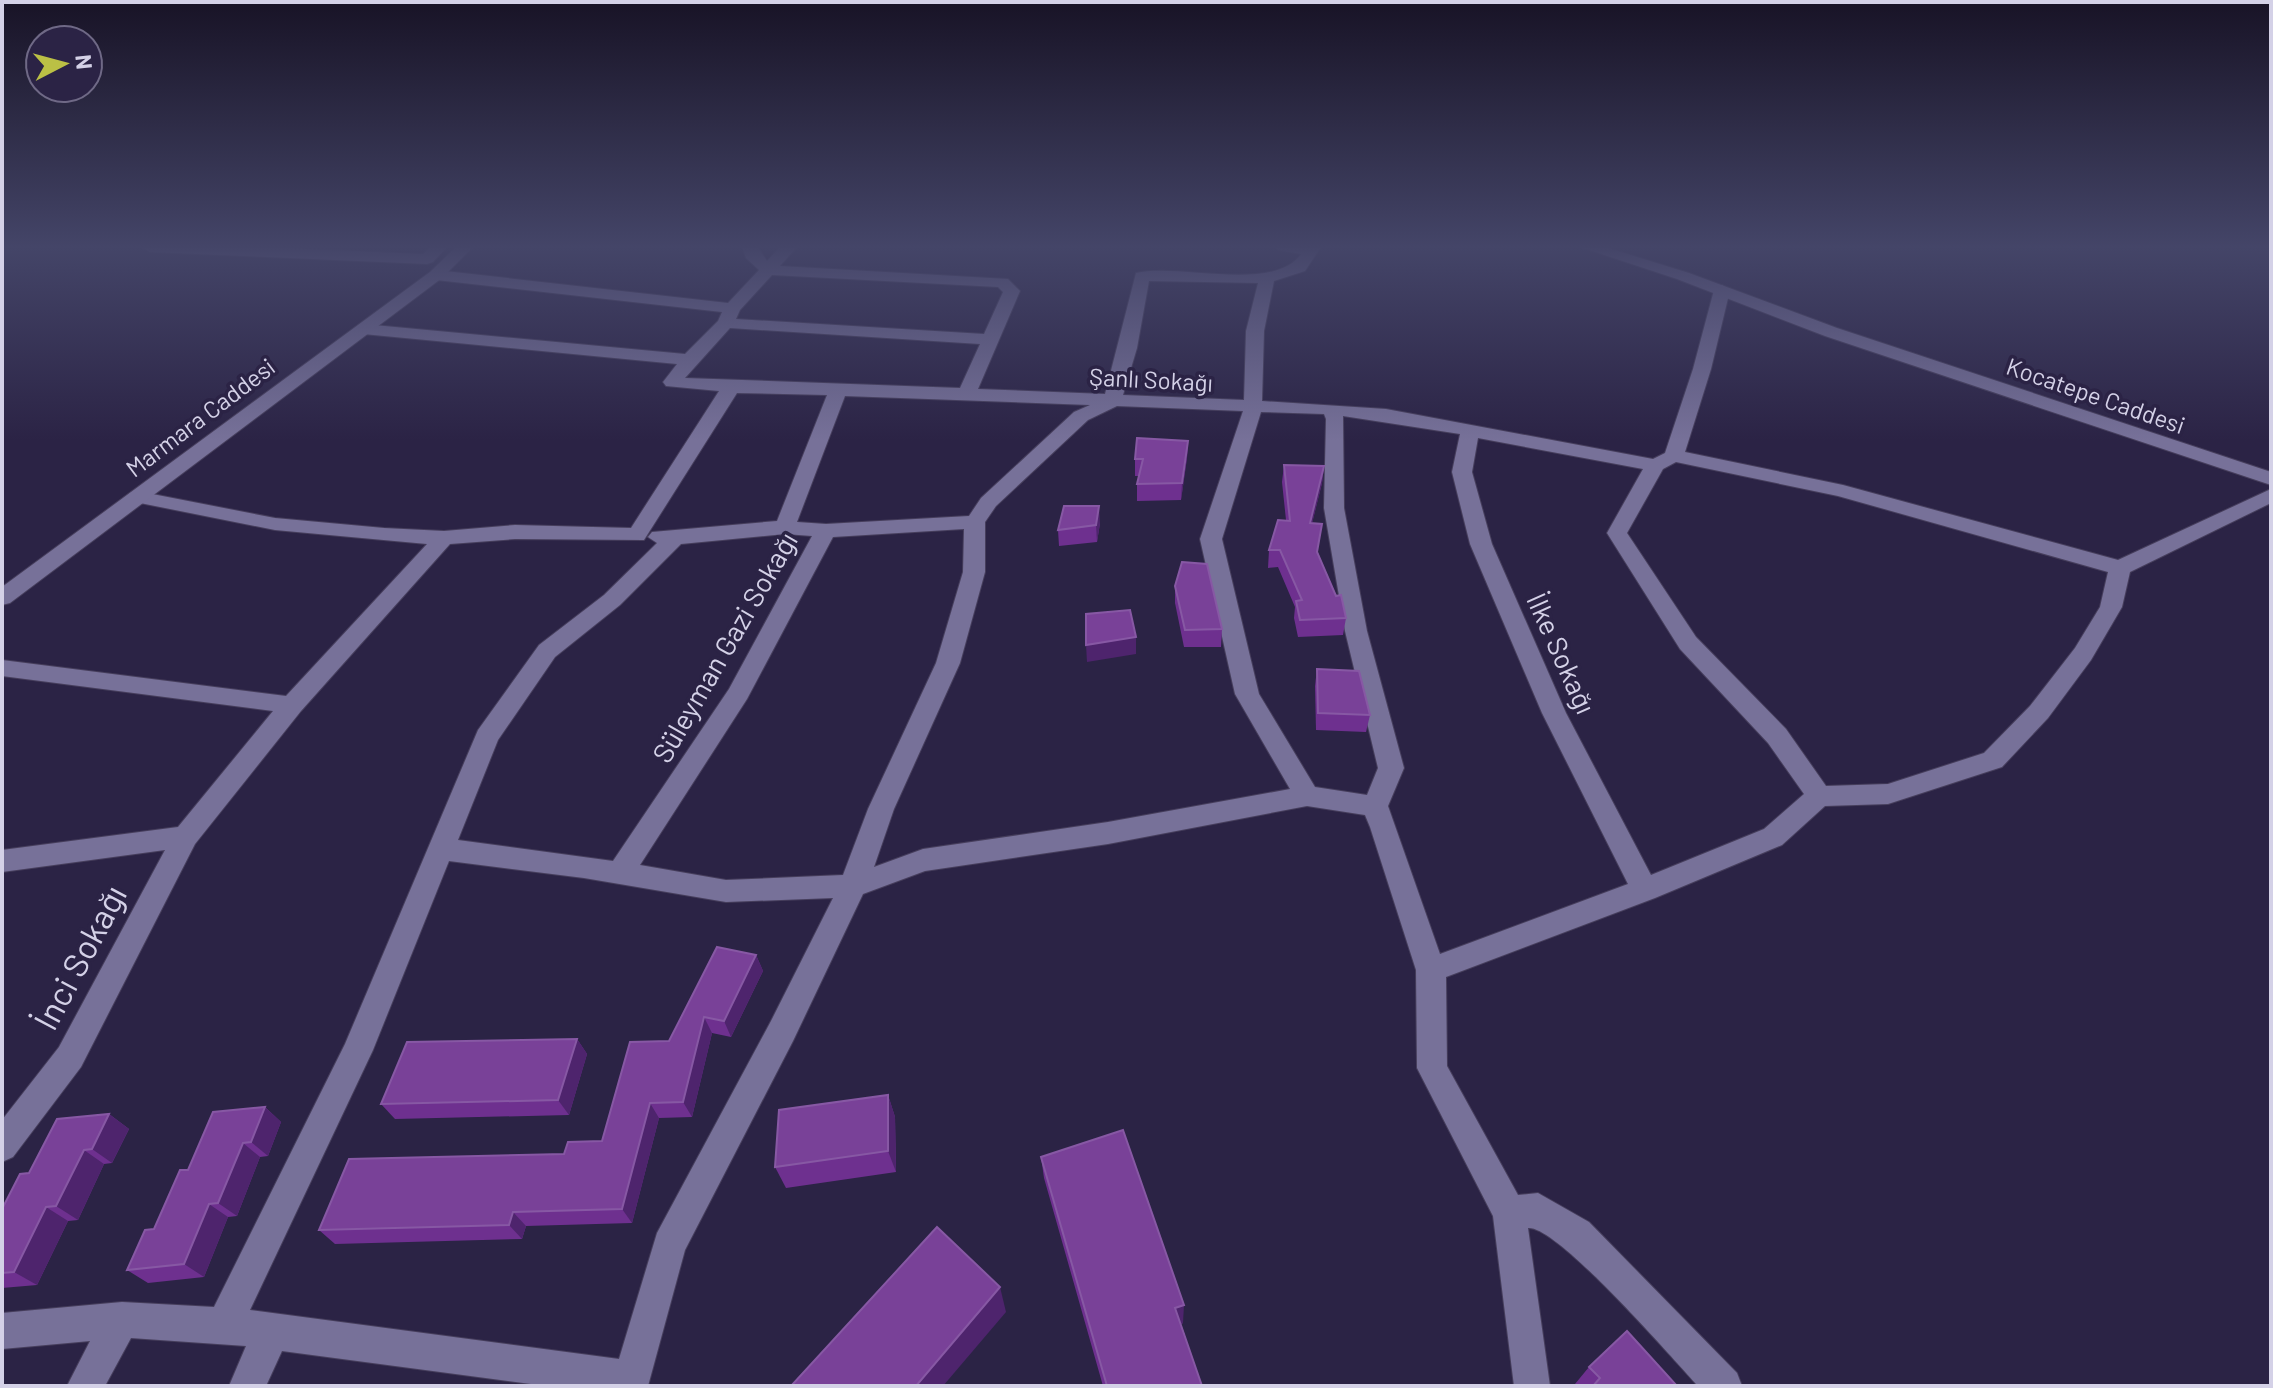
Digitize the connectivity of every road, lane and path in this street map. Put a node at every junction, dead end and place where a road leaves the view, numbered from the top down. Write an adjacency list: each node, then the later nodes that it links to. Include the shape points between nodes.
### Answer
1 (386, 312): 10 (street, Marmara Caddesi)
2 (705, 312): 9 (street)
3 (732, 312): 9 (street)
4 (1003, 312): 11 (street)
5 (1135, 312): 16 (street)
6 (1259, 312): 17 (street)
7 (1716, 312): 20 (street, via 1702,369)
8 (1779, 312): 21 (street, Kocatepe Caddesi)
9 (729, 315): 11 (street); 12 (street)
10 (363, 329): 12 (street); 23 (street, Marmara Caddesi)
11 (991, 340): 15 (street)
12 (689, 360): 13 (street, Şanlı Sokağı, via 672,382)
13 (731, 387): 14 (street, Şanlı Sokağı); 27 (street)
14 (838, 390): 15 (street, Şanlı Sokağı); 25 (street)
15 (967, 394): 16 (street, Şanlı Sokağı)
16 (1112, 401): 17 (street, Şanlı Sokağı); 24 (street, via 1081,416 988,502)
17 (1253, 408): 18 (street, Şanlı Sokağı); 34 (street, via 1211,539 1247,694)
18 (1332, 409): 19 (street, Şanlı Sokağı); 36 (street, via 1334,508 1356,631 1391,768)
19 (1470, 431): 20 (street, Şanlı Sokağı); 42 (street, İlke Sokağı, via 1462,472 1481,544 1554,713)
20 (1664, 460): 30 (street, Şanlı Sokağı, via 1717,462 1916,510); 35 (street, via 1617,533 1688,643 1777,736)
21 (2271, 479)
22 (2271, 495): 30 (street)
23 (137, 497): 28 (street, via 275,524); 31 (street, Marmara Caddesi)
24 (975, 522): 26 (street); 41 (street, via 974,572 948,663 881,809)
25 (785, 527): 26 (street); 29 (street)
26 (826, 531): 40 (street, Süleyman Gazi Sokağı, via 739,693)
27 (637, 535): 28 (street, via 515,532); 29 (street)
28 (444, 538): 33 (street, İnci Sokağı)
29 (675, 538): 38 (street, via 612,600 547,651 487,737)
30 (2120, 568): 35 (street, via 2111,607 2083,654 1993,760 1888,794)
31 (2, 598)
32 (2, 668): 33 (street)
33 (292, 705): 37 (street, İnci Sokağı)
34 (1307, 796): 36 (street); 41 (street, via 923,860)
35 (1819, 796): 42 (street, via 1773,837)
36 (1375, 806): 43 (street)
37 (186, 837): 39 (street, İnci Sokağı); 44 (street, İnci Sokağı, via 70,1057)
38 (439, 849): 40 (street); 47 (street, via 358,1050)
39 (2, 861)
40 (620, 873): 41 (street, via 726,891)
41 (853, 886): 50 (street, via 669,1245)
42 (1645, 890): 43 (street)
43 (1431, 970): 45 (street, via 1432,1068)
44 (2, 1146)
45 (1509, 1213): 53 (street); 54 (street, via 1538,1210 1577,1234)
46 (122, 1320): 47 (street); 48 (street); 51 (street)
47 (224, 1325): 49 (street)
48 (2, 1331)
49 (272, 1331): 50 (street); 52 (street)
50 (630, 1383)
51 (85, 1386)
52 (247, 1386)
53 (1532, 1386)
54 (1724, 1386)

